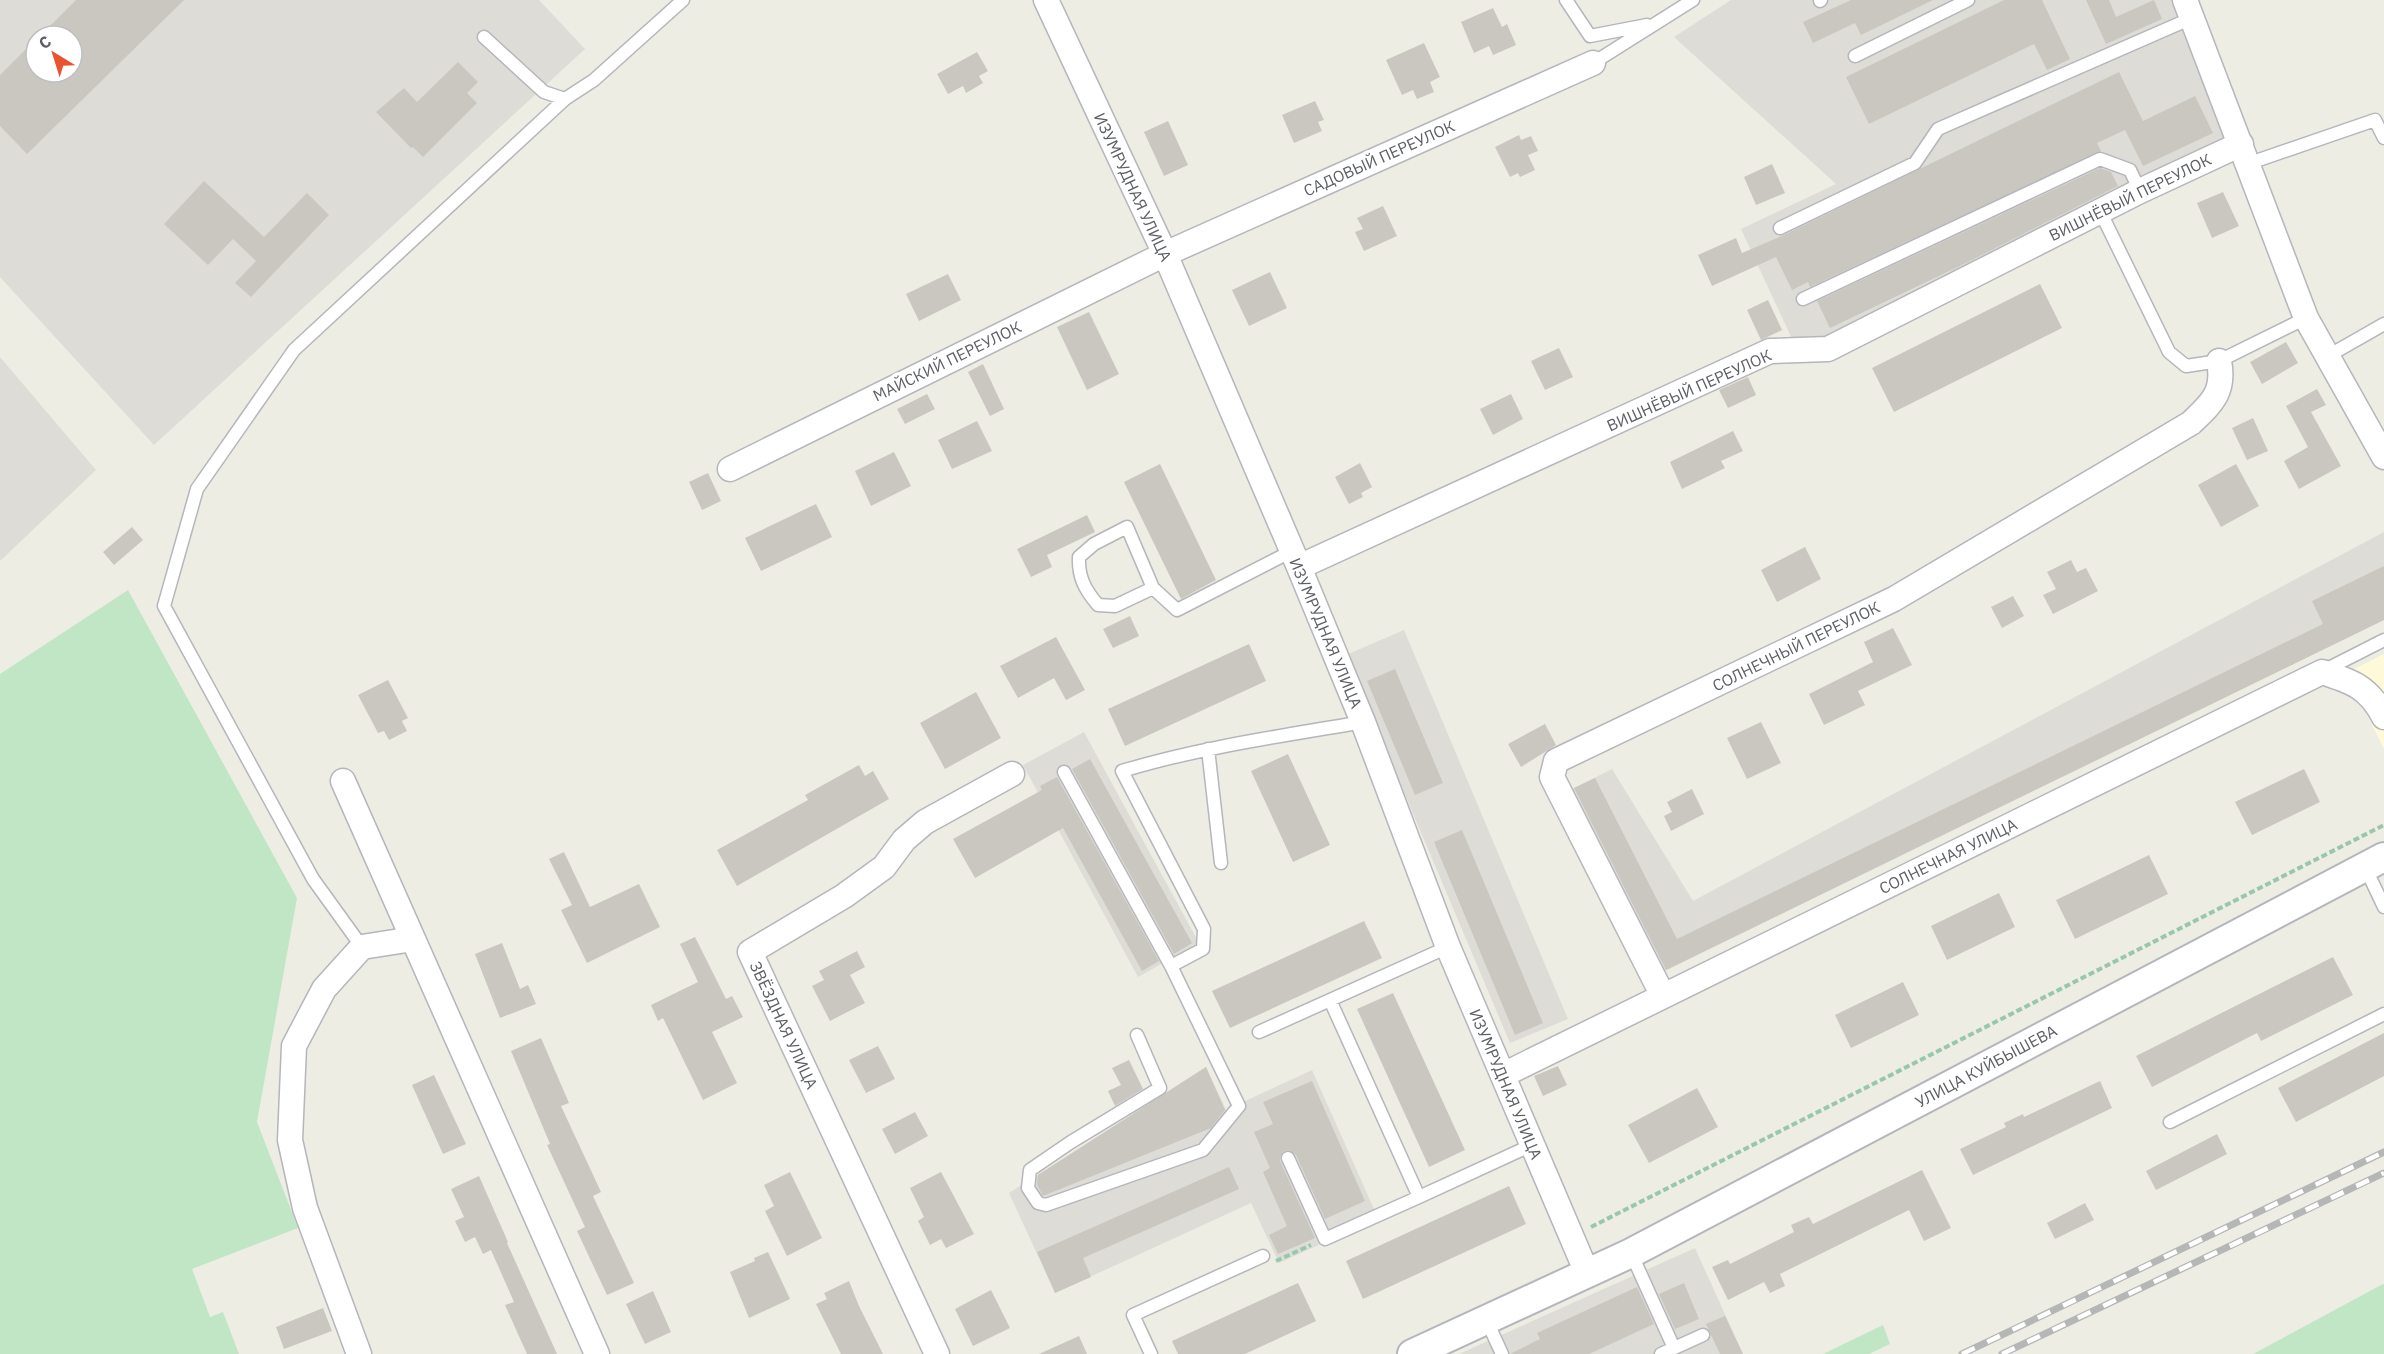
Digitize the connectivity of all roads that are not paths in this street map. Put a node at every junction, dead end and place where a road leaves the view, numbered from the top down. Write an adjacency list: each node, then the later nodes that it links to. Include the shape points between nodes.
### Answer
1 (683, 0): 11 (lane, via 594,80)
2 (1046, 0): 18 (street, ИЗУМРУДНАЯ УЛИЦА)
3 (1566, 0): 7 (lane, via 1590,36)
4 (1693, 0): 7 (lane)
5 (1968, 0): 9 (lane)
6 (2188, 9): 14 (street); 17 (lane, via 1938,129 1915,163)
7 (1656, 23): 10 (lane)
8 (484, 37): 11 (lane, via 544,92)
9 (1855, 56)
10 (1593, 63): 18 (street, САДОВЫЙ ПЕРЕУЛОК)
11 (565, 99): 40 (lane, via 294,350 197,489 164,606 313,879)
12 (2380, 118): 13 (lane); 14 (lane)
13 (2384, 138)
14 (2244, 154): 15 (street, ВИШНЁВЫЙ ПЕРЕУЛОК); 20 (street)
15 (2139, 190): 16 (street, ВИШНЁВЫЙ ПЕРЕУЛОК); 19 (lane, via 2130,170 2100,159)
16 (2100, 211): 23 (lane, via 2169,352 2186,366); 26 (street, ВИШНЁВЫЙ ПЕРЕУЛОК, via 1828,349 1770,351)
17 (1780, 228)
18 (1165, 254): 25 (street, МАЙСКИЙ ПЕРЕУЛОК); 26 (street, ИЗУМРУДНАЯ УЛИЦА)
19 (1803, 298)
20 (2306, 318): 22 (street); 23 (lane)
21 (2384, 324): 22 (lane)
22 (2328, 356): 24 (street)
23 (2219, 361): 43 (street, СОЛНЕЧНЫЙ ПЕРЕУЛОК, via 2222,377 2214,400 2191,423 1893,599 1556,761 1552,777)
24 (2384, 457)
25 (730, 469)
26 (1295, 559): 27 (lane, via 1177,610); 31 (street, ИЗУМРУДНАЯ УЛИЦА)
27 (1153, 588): 27 (lane, via 1127,527 1094,544 1079,557 1085,590 1098,605 1115,606)
28 (2384, 640): 29 (lane)
29 (2322, 672): 30 (street, via 2352,681 2377,702); 43 (street, СОЛНЕЧНАЯ УЛИЦА)
30 (2384, 717)
31 (1363, 722): 32 (lane); 41 (street, ИЗУМРУДНАЯ УЛИЦА)
32 (1208, 749): 37 (lane); 42 (lane, via 1122,771 1204,929 1203,949)
33 (1064, 772): 42 (lane)
34 (1012, 774): 61 (street, ЗВЁЗДНАЯ УЛИЦА, via 925,822 904,840 884,867 844,896 750,952)
35 (343, 781): 39 (street)
36 (2374, 862): 38 (lane); 53 (street, УЛИЦА КУЙБЫШЕВА)
37 (1221, 863)
38 (2384, 907)
39 (413, 939): 40 (street); 60 (street)
40 (362, 947): 59 (street, via 324,989 294,1046 290,1140 304,1208)
41 (1448, 947): 44 (lane); 48 (street, ИЗУМРУДНАЯ УЛИЦА)
42 (1171, 966): 47 (lane, via 1239,1106 1203,1150 1046,1205 1038,1203 1028,1188 1030,1170 1160,1088)
43 (1663, 996): 48 (street, СОЛНЕЧНАЯ УЛИЦА)
44 (1330, 1000): 46 (lane); 52 (lane)
45 (2384, 1014): 49 (lane)
46 (1259, 1032)
47 (1137, 1035)
48 (1503, 1075): 50 (street, ИЗУМРУДНАЯ УЛИЦА)
49 (2170, 1122)
50 (1532, 1145): 52 (lane); 55 (street, ИЗУМРУДНАЯ УЛИЦА)
51 (1288, 1158): 52 (lane, via 1325,1239)
52 (1419, 1197)
53 (1631, 1253): 55 (street, УЛИЦА КУЙБЫШЕВА); 58 (lane)
54 (1263, 1256): 62 (lane, via 1133,1315)
55 (1587, 1273): 56 (street)
56 (1486, 1319): 63 (street); 64 (lane)
57 (1703, 1335): 58 (lane)
58 (1674, 1348): 65 (lane)
59 (359, 1354)
60 (597, 1354)
61 (937, 1354)
62 (1151, 1354)
63 (1412, 1354)
64 (1502, 1354)
65 (1661, 1354)

